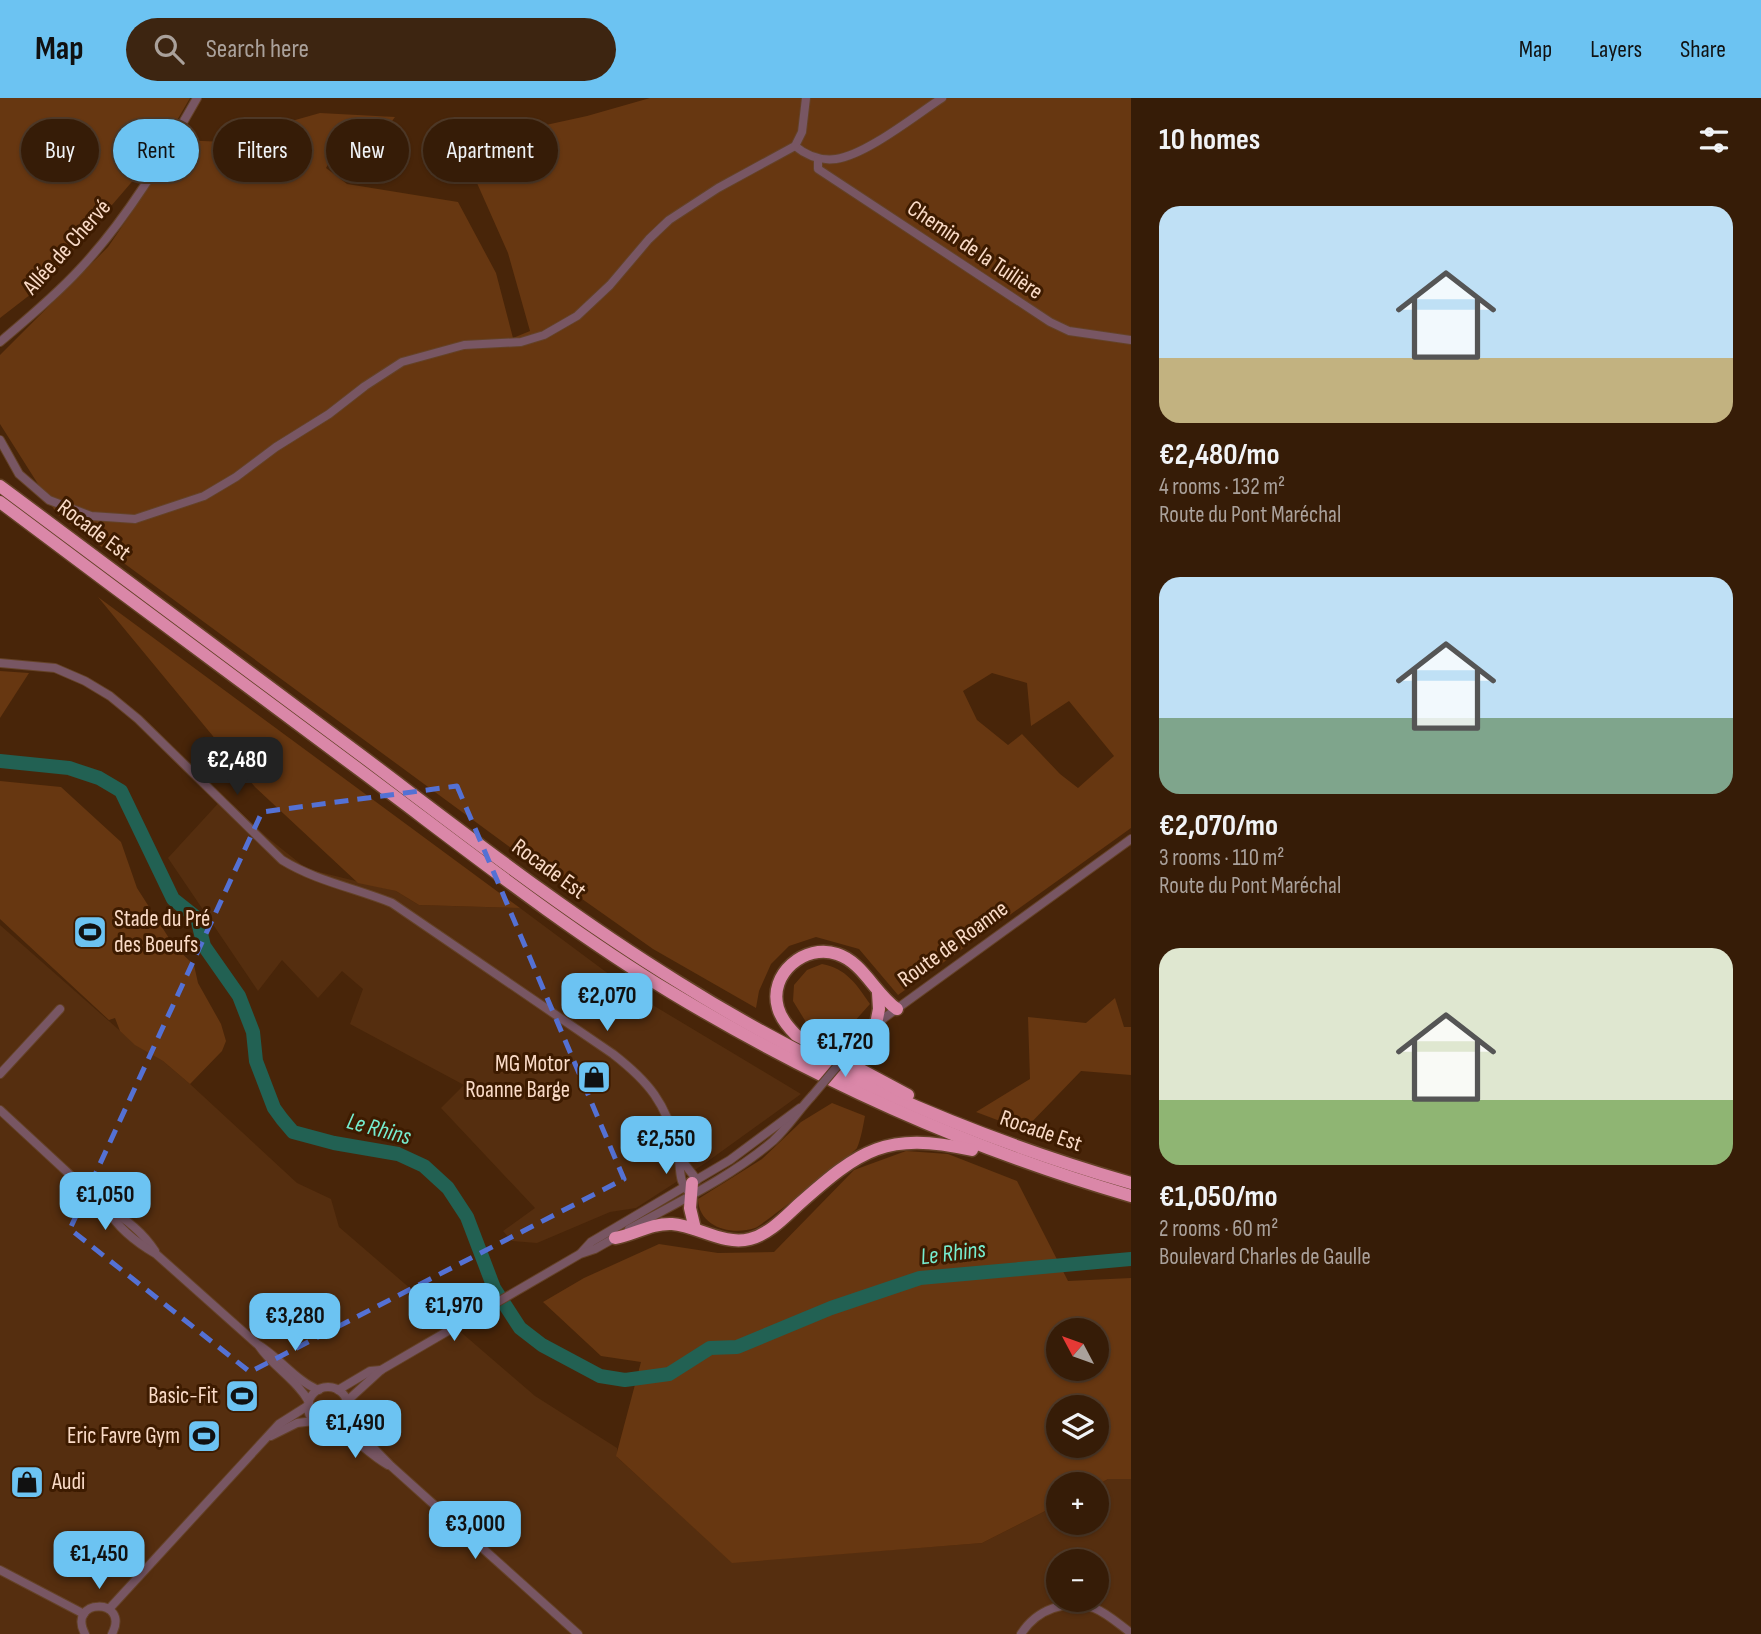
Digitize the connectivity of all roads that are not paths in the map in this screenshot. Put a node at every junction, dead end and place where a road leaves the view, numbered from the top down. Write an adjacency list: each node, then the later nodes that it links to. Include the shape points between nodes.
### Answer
1 (197, 98): 7 (street, Allée de Chervé, via 118,223 80,270)
2 (806, 98): 4 (street, via 802,132)
3 (942, 98): 5 (street, via 864,149 837,159)
4 (795, 146): 5 (street); 8 (street, via 669,220 577,316 521,342 464,345 402,362 204,496 135,519 90,516 49,500 19,474)
5 (818, 159): 6 (street, Chemin de la Tuilière, via 818,169 1050,322 1069,331)
6 (1131, 340)
7 (0, 342)
8 (0, 440)
9 (0, 486): 18 (highway, Rocade Est, via 610,938 754,1027)
10 (0, 502): 20 (highway, Rocade Est, via 602,947 671,992 827,1079)
11 (0, 663): 21 (street, via 55,668 110,696 282,860 323,880 392,902 613,1054 657,1096)
12 (1131, 839): 15 (street, Route de Roanne)
13 (878, 993): 15 (highway); 16 (highway); 18 (highway, via 848,959 816,951 788,968 776,997 782,1017 796,1035 906,1093)
14 (60, 1009): 17 (street)
15 (897, 1009): 16 (street, Route de Roanne)
16 (876, 1024): 23 (street, Route de Roanne, bridge, via 802,1107)
17 (0, 1074)
18 (921, 1108): 22 (highway, Rocade Est)
19 (0, 1110): 28 (street)
20 (986, 1149): 24 (highway, Rocade Est); 25 (highway, via 920,1141 886,1145 841,1169 757,1237 733,1240)
21 (680, 1158): 23 (street); 23 (street, via 679,1167)
22 (1131, 1183)
23 (692, 1188): 25 (highway); 26 (street); 27 (street, via 591,1242)
24 (1131, 1196)
25 (695, 1229): 26 (highway, via 665,1224)
26 (615, 1238): 27 (street)
27 (580, 1254): 29 (street)
28 (257, 1343): 30 (street); 33 (street)
29 (381, 1370): 31 (street, via 369,1371); 32 (street)
30 (319, 1390): 31 (street); 33 (street)
31 (338, 1390): 32 (street)
32 (347, 1401): 34 (street)
33 (309, 1404): 35 (street); 37 (street)
34 (346, 1415): 36 (street); 38 (street)
35 (314, 1421): 36 (street); 37 (street)
36 (334, 1426): 38 (street)
37 (268, 1437): 40 (street)
38 (391, 1466): 45 (street)
39 (0, 1570): 41 (street)
40 (109, 1609): 41 (street, via 93,1607); 44 (street, via 116,1625)
41 (84, 1614): 43 (street, via 81,1625)
42 (1131, 1633): 46 (street, via 1096,1609 1073,1604 1052,1607)
43 (85, 1634)
44 (112, 1634)
45 (578, 1634)
46 (1021, 1634)

